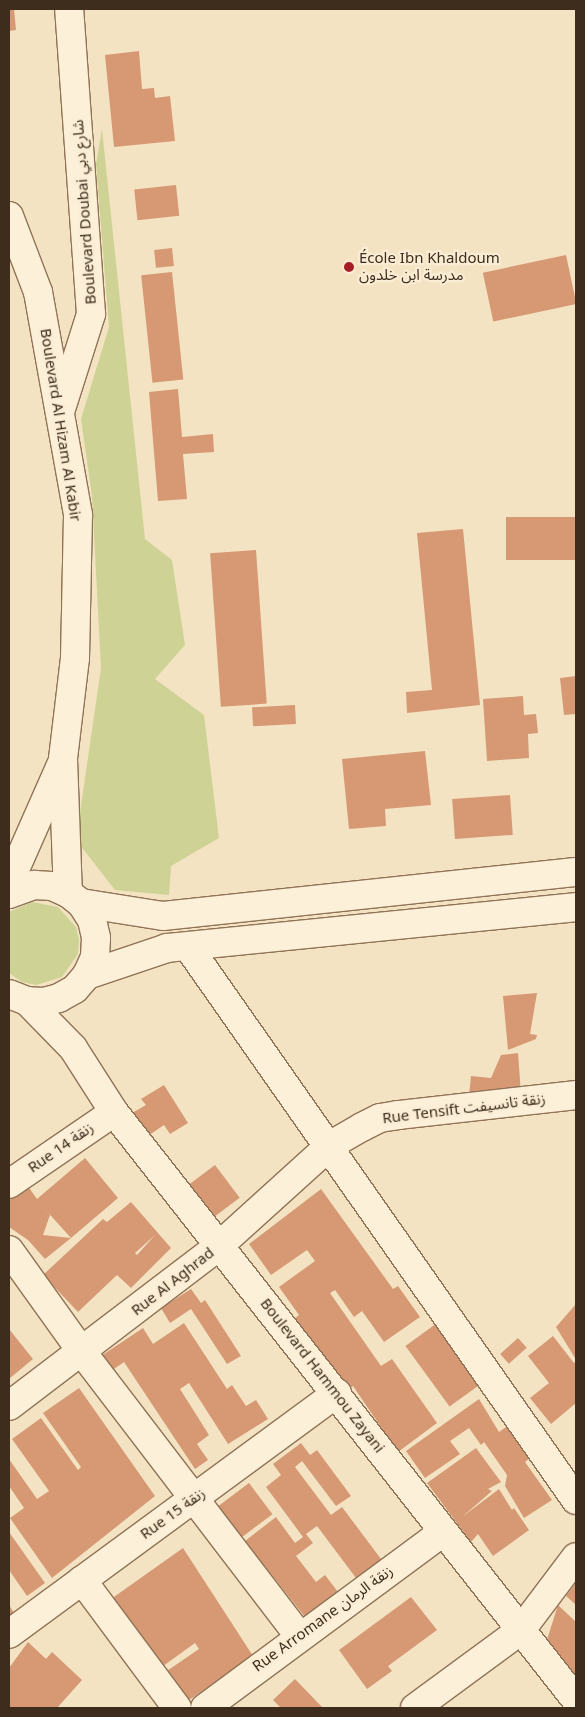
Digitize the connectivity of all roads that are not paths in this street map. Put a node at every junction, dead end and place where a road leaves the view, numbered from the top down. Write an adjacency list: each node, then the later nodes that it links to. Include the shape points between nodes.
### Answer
1 (69, 9): 3 (street, Boulevard Doubai شارع دبي, via 91,314)
2 (9, 216): 3 (street, Boulevard Al Hizam Al Kabir, via 38,292)
3 (60, 412): 4 (street, Boulevard Al Hizam Al Kabir, via 78,514 75,658)
4 (63, 759): 5 (street, Boulevard Al Hizam Al Kabir); 8 (street, Boulevard Al Hizam Al Kabir)
5 (18, 871): 7 (street); 8 (street)
6 (576, 872): 8 (street, via 163,916)
7 (9, 894)
8 (74, 898): 11 (street, via 92,920 96,938 95,957)
9 (576, 907): 10 (street)
10 (189, 948): 11 (street, via 167,948); 17 (street)
11 (88, 975): 13 (street, via 75,989)
12 (18, 997): 13 (street); 14 (street)
13 (60, 998): 14 (street)
14 (73, 1048): 16 (street, Boulevard Hammou Zayani)
15 (576, 1095): 17 (street, Rue Tensift زنقة تانسيفت, via 380,1118)
16 (114, 1112): 18 (street, Rue 14 زنقة); 19 (street, Boulevard Hammou Zayani)
17 (329, 1146): 19 (street, Rue Al Aghrad); 25 (street)
18 (9, 1184)
19 (220, 1245): 21 (street, Rue Al Aghrad); 22 (street, Boulevard Hammou Zayani)
20 (9, 1250): 21 (street)
21 (82, 1352): 23 (street, Rue Al Aghrad); 24 (street)
22 (337, 1393): 24 (street, Rue 15 زنقة); 26 (street, Boulevard Hammou Zayani)
23 (9, 1406)
24 (194, 1499): 28 (street, Rue 15 زنقة); 31 (street)
25 (576, 1500)
26 (443, 1532): 29 (street, Boulevard Hammou Zayani); 31 (street, Rue Arromane زنقة الرمان)
27 (576, 1557): 29 (street)
28 (82, 1580): 30 (street, Rue 15 زنقة); 33 (street)
29 (521, 1630): 32 (street, Boulevard Hammou Zayani); 35 (street)
30 (9, 1634)
31 (299, 1636): 34 (street, Rue Arromane زنقة الرمان)
32 (576, 1700)
33 (177, 1708)
34 (205, 1708)
35 (415, 1708)

